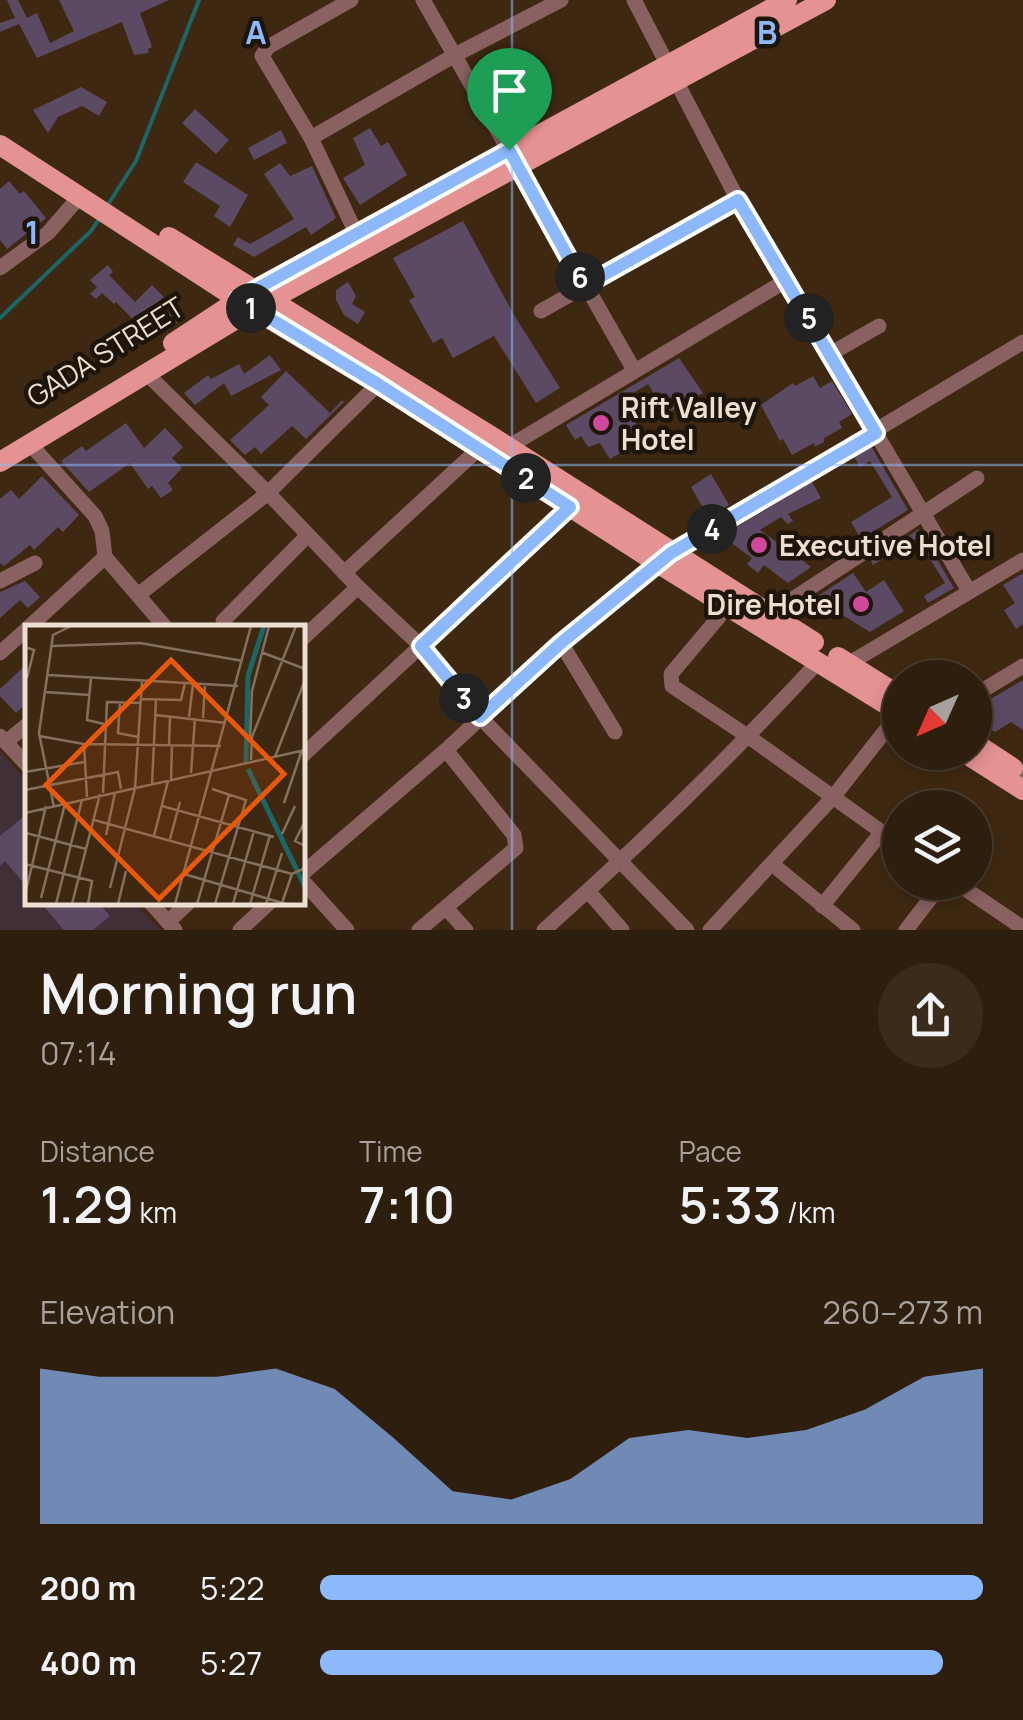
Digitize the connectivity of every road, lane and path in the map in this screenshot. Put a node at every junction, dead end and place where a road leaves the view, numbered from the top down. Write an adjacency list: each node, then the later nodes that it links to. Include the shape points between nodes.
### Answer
1 (351, 0): 10 (street, via 262,56)
2 (423, 0): 7 (street)
3 (561, 0): 7 (street)
4 (634, 0): 8 (street)
5 (786, 0): 8 (main road)
6 (822, 1): 8 (main road)
7 (455, 55): 10 (street); 12 (street)
8 (671, 73): 12 (main road); 14 (street)
9 (0, 129): 13 (main road)
10 (311, 138): 15 (street)
11 (0, 145): 13 (main road)
12 (514, 158): 15 (main road); 19 (street); 20 (main road)
13 (90, 196): 16 (street); 20 (main road)
14 (738, 200): 18 (street); 19 (street)
15 (356, 234): 20 (main road)
16 (7, 264): 17 (street)
17 (0, 278)
18 (787, 280): 24 (street); 25 (street)
19 (584, 286): 21 (street); 25 (street)
20 (253, 300): 26 (main road); 27 (main road); 30 (main road); 31 (main road, GADA STREET)
21 (541, 311)
22 (879, 326): 24 (street)
23 (1023, 342): 28 (street)
24 (830, 354): 28 (street)
25 (634, 370): 30 (street)
26 (147, 374): 29 (main road); 34 (street)
27 (378, 384): 30 (main road); 34 (street)
28 (876, 433): 36 (street); 39 (street)
29 (30, 444): 32 (main road); 38 (street, via 94,516)
30 (493, 444): 35 (main road); 42 (street)
31 (0, 448)
32 (0, 462)
33 (977, 478): 36 (street)
34 (268, 493): 37 (street); 46 (street)
35 (576, 502): 39 (main road); 55 (street)
36 (922, 512): 45 (street); 48 (street)
37 (307, 536): 42 (street); 49 (street)
38 (105, 558): 46 (street); 50 (street)
39 (665, 558): 47 (main road); 48 (main road); 54 (street)
40 (1023, 560): 45 (street)
41 (36, 563): 43 (street)
42 (344, 573): 44 (street)
43 (0, 581)
44 (358, 588): 53 (street); 55 (street)
45 (970, 591): 57 (street)
46 (138, 596): 51 (street)
47 (728, 605): 57 (main road); 65 (street, via 670,681)
48 (770, 614): 57 (main road)
49 (223, 620)
50 (31, 625)
51 (159, 625)
52 (25, 631): 56 (street)
53 (305, 636)
54 (561, 643): 62 (street); 64 (street)
55 (421, 646): 62 (street); 69 (street)
56 (0, 653)
57 (834, 665): 60 (main road); 61 (main road); 65 (street)
58 (1023, 666): 59 (street)
59 (992, 684)
60 (882, 688)
61 (882, 700)
62 (480, 717): 68 (street); 77 (street)
63 (25, 726): 67 (street)
64 (615, 732)
65 (749, 736): 75 (street); 77 (street)
66 (882, 736): 75 (street)
67 (3, 739): 71 (street)
68 (446, 750): 79 (street); 88 (street, via 516,840 511,854)
69 (305, 753)
70 (992, 754): 73 (main road)
71 (25, 763)
72 (991, 770): 74 (main road)
73 (1023, 774)
74 (1023, 790)
75 (834, 796): 76 (street); 78 (street)
76 (882, 832): 87 (street)
77 (622, 861): 81 (street); 97 (street)
78 (772, 864): 87 (street); 98 (street)
79 (305, 874)
80 (305, 881): 92 (street)
81 (588, 891): 95 (street); 96 (street)
82 (929, 900): 100 (street)
83 (983, 900): 89 (street)
84 (153, 905): 90 (street)
85 (188, 905): 90 (street)
86 (267, 905): 91 (street)
87 (822, 906): 99 (street)
88 (446, 908): 93 (street); 94 (street)
89 (1019, 923)
90 (172, 926)
91 (240, 930)
92 (347, 930)
93 (419, 930)
94 (466, 930)
95 (544, 930)
96 (622, 930)
97 (686, 930)
98 (710, 930)
99 (854, 930)
100 (906, 930)

